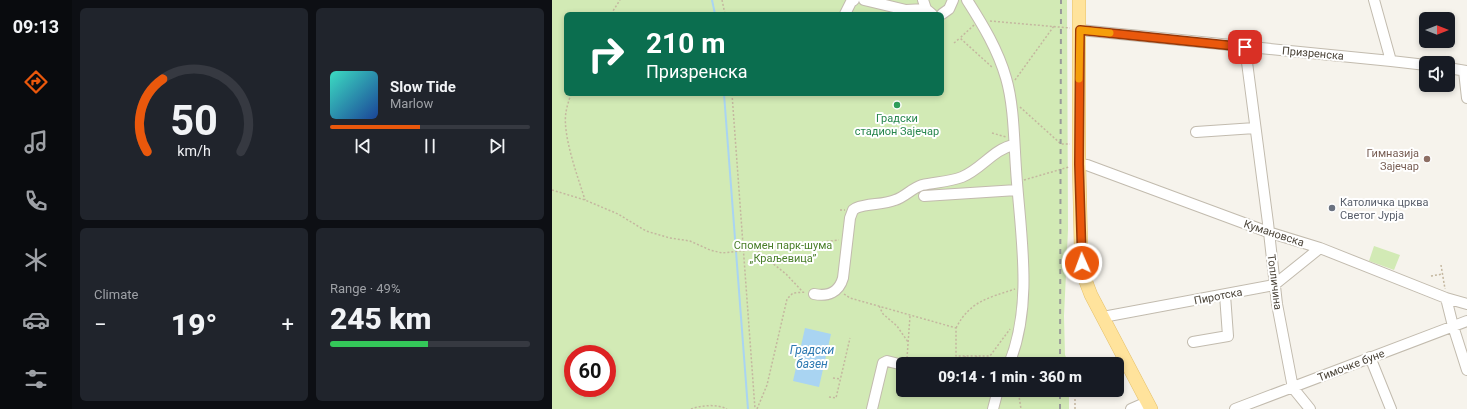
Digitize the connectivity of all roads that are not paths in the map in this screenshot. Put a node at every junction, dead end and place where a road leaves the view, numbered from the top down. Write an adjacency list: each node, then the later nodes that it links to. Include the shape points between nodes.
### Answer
1 (854, 0): 8 (street, via 850,2)
2 (864, 0): 7 (street, via 906,10)
3 (967, 0): 19 (street, via 999,56 1009,93)
4 (1079, 0): 10 (main road)
5 (1374, 0): 12 (street)
6 (952, 1): 9 (street, via 949,9)
7 (927, 8)
8 (846, 12)
9 (944, 13)
10 (1080, 30): 11 (street, Призренска); 20 (main road)
11 (1245, 47): 12 (street, Призренска); 17 (street, Топличина)
12 (1391, 61): 13 (street, Призренска)
13 (1419, 64)
14 (1455, 69): 15 (street)
15 (1465, 71): 16 (street)
16 (1467, 98)
17 (1255, 128): 18 (street); 23 (street, Топличина)
18 (1196, 132)
19 (1014, 142): 21 (street); 27 (street, via 998,150 963,177 922,185 896,200 853,210 843,278 838,289)
20 (1079, 164): 23 (street, Кумановска); 30 (main road, via 1083,274)
21 (1017, 186): 22 (street); 34 (street, via 1022,235 1023,286 1021,320)
22 (924, 196)
23 (1268, 232): 24 (street, Кумановска); 25 (street, Топличина)
24 (1320, 248): 25 (street, Пиротска); 28 (street, Кумановска)
25 (1274, 285): 26 (street, Пиротска); 38 (street, Топличина)
26 (1225, 294): 30 (street, Пиротска); 33 (street, via 1228,336)
27 (817, 297)
28 (1446, 298): 29 (street, Кумановска); 32 (street)
29 (1467, 304)
30 (1103, 317): 40 (main road)
31 (1467, 321): 32 (street, Тимочке буне)
32 (1453, 326): 35 (street, Тимочке буне); 37 (street)
33 (1193, 342)
34 (1011, 357)
35 (1370, 358): 38 (street, Тимочке буне); 47 (street)
36 (896, 363): 42 (street, via 887,361 883,363)
37 (1467, 370)
38 (1293, 388): 41 (street, Тимочке буне); 46 (street)
39 (996, 397): 43 (street)
40 (1149, 405): 44 (street)
41 (1252, 406): 45 (street, Тимочке буне)
42 (872, 409)
43 (993, 409)
44 (1132, 409)
45 (1235, 409)
46 (1310, 409)
47 (1391, 409)

